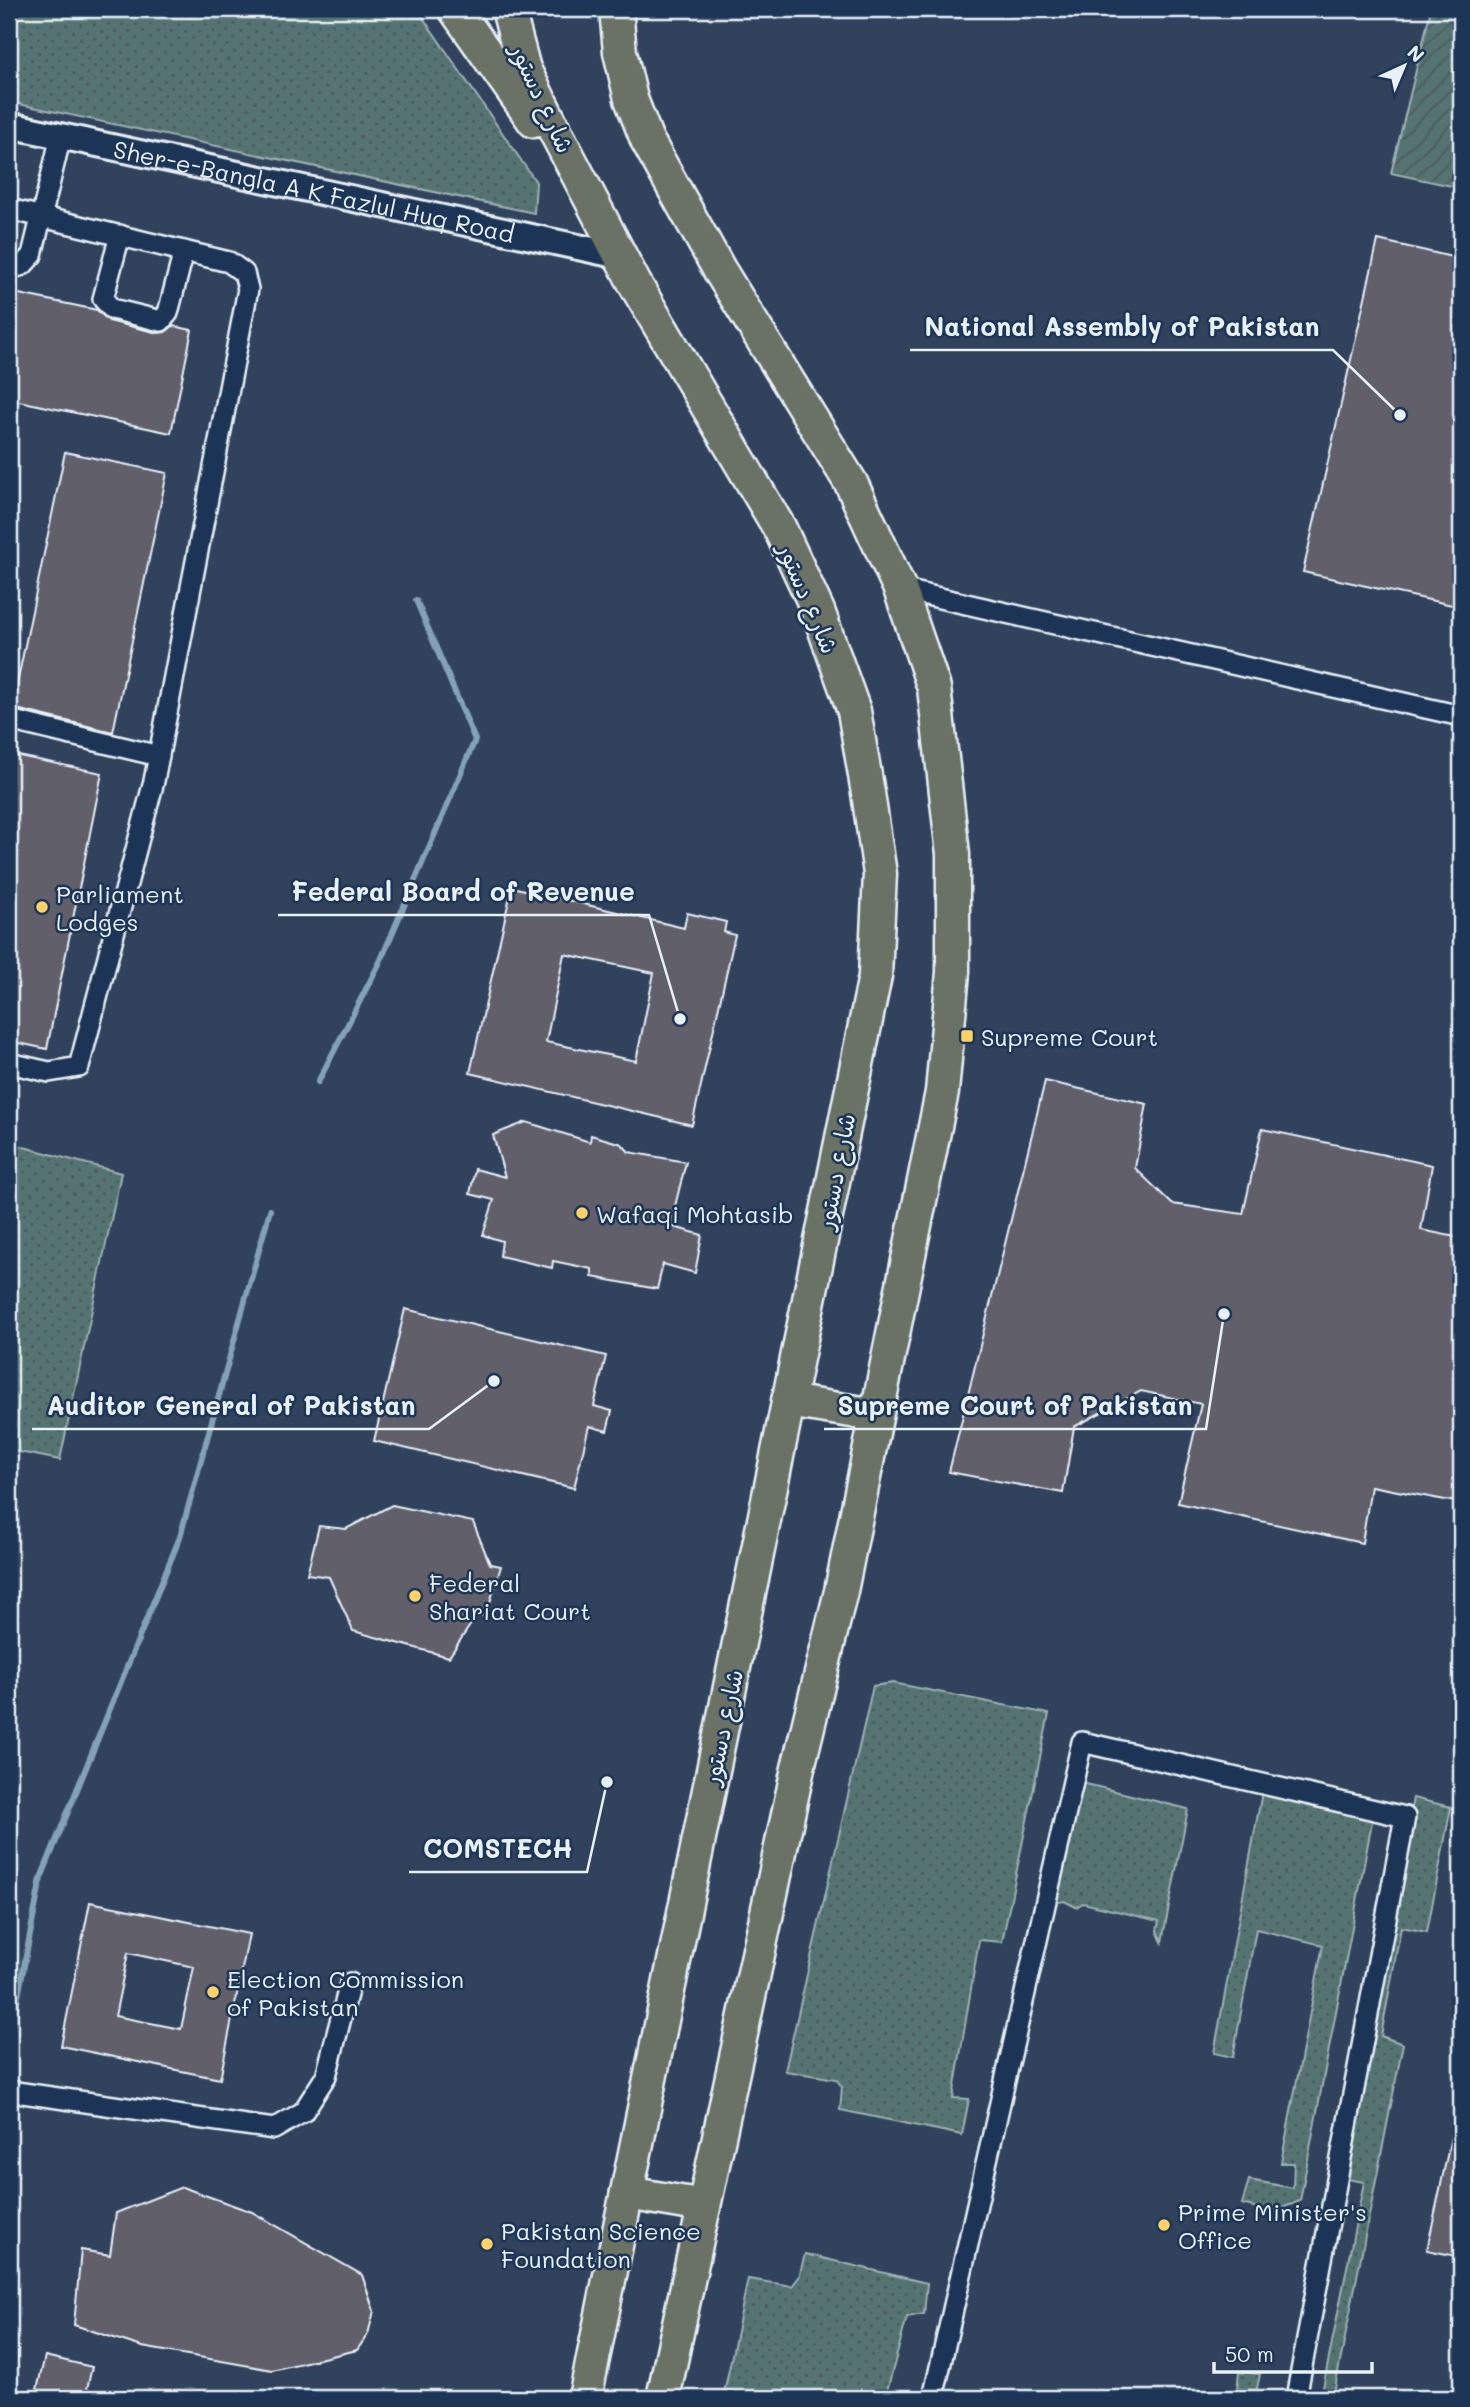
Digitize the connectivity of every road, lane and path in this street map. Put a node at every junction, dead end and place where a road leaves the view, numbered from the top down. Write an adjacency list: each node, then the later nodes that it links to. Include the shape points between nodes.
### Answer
1 (455, 9): 6 (main road, via 535,123)
2 (508, 9): 6 (main road, شارع دستور, via 524,69)
3 (616, 9): 13 (main road, via 631,99 647,140 720,271 851,484)
4 (9, 125): 5 (street, Sher-e-Bangla A K Fazlul Huq Road)
5 (61, 136): 8 (street); 11 (street, Sher-e-Bangla A K Fazlul Huq Road)
6 (575, 166): 11 (main road, شارع دستور)
7 (9, 209): 8 (street)
8 (41, 216): 9 (street); 12 (street, via 32,254 23,265)
9 (120, 235): 10 (street); 10 (street, via 103,299 112,309 161,321 168,313)
10 (184, 251): 16 (street, via 229,262 244,273 248,289)
11 (620, 256): 18 (main road, شارع دستور, via 780,528 818,611 853,711 878,860 875,976)
12 (9, 269)
13 (900, 590): 14 (street); 19 (main road, via 934,688 953,854 953,972 942,1092)
14 (1461, 716)
15 (9, 720): 16 (street)
16 (159, 755): 17 (street, via 79,1067 49,1072)
17 (9, 1063)
18 (788, 1401): 19 (main road); 22 (main road, شارع دستور)
19 (876, 1415): 23 (main road)
20 (350, 1983): 21 (street, via 326,2076 303,2112 274,2129)
21 (9, 2091)
22 (627, 2193): 23 (main road); 24 (main road, شارع دستور)
23 (704, 2206): 25 (main road)
24 (585, 2398)
25 (663, 2398)
26 (933, 2398): 27 (street, via 1083,1742 1405,1817)
27 (1296, 2398)

